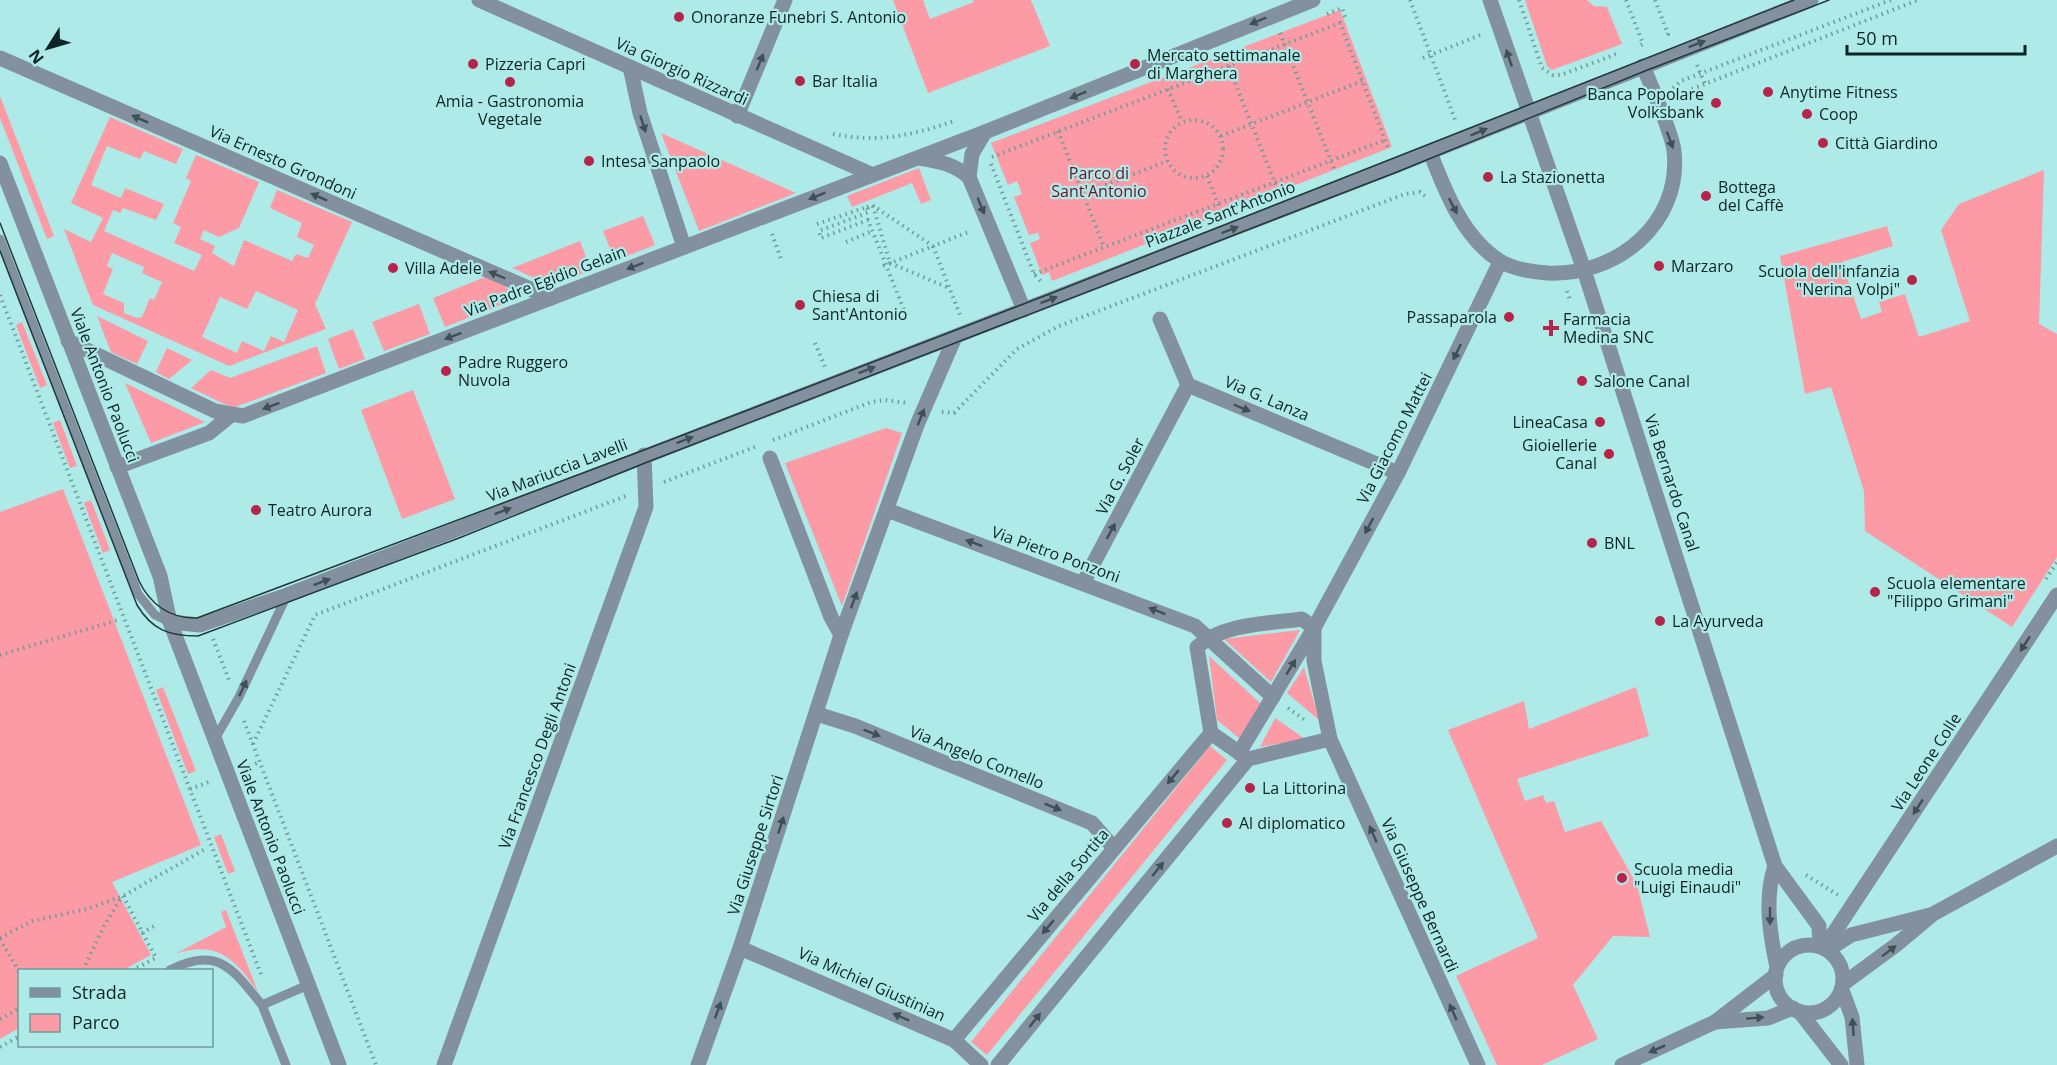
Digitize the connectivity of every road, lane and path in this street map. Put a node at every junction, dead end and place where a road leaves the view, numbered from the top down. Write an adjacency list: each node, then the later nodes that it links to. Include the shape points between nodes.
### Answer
1 (479, 0): 29 (street, Via Giorgio Rizzardi)
2 (785, 0): 38 (street, one-way to 2)
3 (1313, 0): 12 (street)
4 (1410, 0): 23 (path)
5 (1490, 0): 37 (street, Via Bernardo Canal, one-way to 5)
6 (1519, 0): 13 (path)
7 (1626, 0): 19 (path)
8 (1655, 0): 16 (path, via 1668,34)
9 (1811, 0): 28 (street, Piazzale Sant'Antonio, one-way to 9)
10 (1891, 0): 30 (path)
11 (1918, 0): 32 (path)
12 (1272, 16): 18 (path); 44 (street, one-way to 44)
13 (1525, 18): 14 (path); 21 (path, via 1542,68 1553,75)
14 (1515, 22)
15 (1488, 32): 23 (path)
16 (1660, 38)
17 (1651, 41): 19 (path)
18 (1284, 44): 27 (path); 31 (path, via 1340,23); 35 (path)
19 (1643, 45): 20 (path)
20 (1634, 48)
21 (1624, 51)
22 (1224, 52): 27 (path)
23 (1430, 54): 25 (path); 41 (path)
24 (0, 58): 85 (street, Via Ernesto Grondoni, one-way to 24)
25 (1423, 58)
26 (1695, 59): 30 (path)
27 (1229, 66): 33 (path); 42 (path)
28 (1643, 66): 37 (street, Piazzale Sant'Antonio); 79 (street, one-way to 79, via 1674,150 1672,184 1665,208 1637,246)
29 (630, 67): 38 (street, Via Giorgio Rizzardi); 74 (street, one-way to 74, via 640,113)
30 (1701, 74): 32 (path); 34 (path, via 1674,85)
31 (1362, 81): 35 (path); 47 (path)
32 (1705, 84): 36 (path, via 1677,95)
33 (1168, 89): 40 (path); 43 (path)
34 (1669, 96)
35 (1308, 102): 42 (path); 54 (path)
36 (1680, 103)
37 (1528, 113): 50 (street, Piazzale Sant'Antonio, one-way to 37); 79 (street, Via Bernardo Canal)
38 (737, 116): 57 (street, Via Giorgio Rizzardi)
39 (960, 119): 45 (path, via 902,138 863,140)
40 (1182, 122): 46 (path, via 1204,121); 53 (path, via 1166,138)
41 (1456, 123)
42 (1252, 124): 46 (path); 60 (path)
43 (1059, 131): 52 (path); 62 (path)
44 (985, 132): 51 (street); 59 (street, via 972,154)
45 (831, 134)
46 (1221, 136): 58 (path, via 1222,159)
47 (1385, 140): 49 (path); 54 (path)
48 (988, 150): 52 (path)
49 (1389, 151)
50 (1430, 152): 77 (street, one-way to 77, via 1455,210 1476,239); 88 (street, Piazzale Sant'Antonio, one-way to 50)
51 (919, 158): 57 (street); 59 (street, via 959,168)
52 (988, 158): 80 (path)
53 (1167, 161): 58 (path, via 1184,176); 62 (path)
54 (1331, 161): 56 (path); 60 (path)
55 (1, 171): 92 (street, Viale Antonio Paolucci)
56 (1335, 172)
57 (871, 174): 74 (street, Via Padre Egidio Gelain, one-way to 74)
58 (1207, 176): 64 (path)
59 (969, 177): 88 (street, one-way to 88)
60 (1275, 182): 61 (path); 64 (path)
61 (1280, 193)
62 (1083, 194): 75 (path)
63 (1430, 202): 97 (path, via 1413,191 1059,326 1017,349 954,412)
64 (1218, 204): 66 (path); 75 (path)
65 (870, 206): 67 (path); 68 (path, via 869,212 819,231 821,238 868,220); 73 (path); 78 (path)
66 (1222, 216)
67 (817, 224)
68 (872, 231): 72 (path); 78 (path)
69 (971, 231): 73 (path)
70 (772, 233): 76 (path)
71 (0, 239): 112 (lane, via 138,594 155,615)
72 (846, 242)
73 (933, 246): 78 (path); 82 (path)
74 (684, 247): 85 (street, Via Padre Egidio Gelain, one-way to 85)
75 (1104, 247): 80 (path)
76 (781, 259)
77 (1500, 262): 79 (street, via 1531,272); 102 (street, Via Giacomo Mattei, one-way to 102)
78 (886, 265): 82 (path); 87 (path)
79 (1584, 270): 129 (street, Via Bernardo Canal)
80 (1034, 274): 81 (path)
81 (1048, 285)
82 (949, 288): 89 (path)
83 (1566, 289): 86 (path)
84 (0, 295): 146 (path)
85 (551, 298): 98 (street, Via Padre Egidio Gelain, one-way to 98, via 261,410)
86 (1570, 300)
87 (904, 310)
88 (1024, 310): 91 (street, Piazzale Sant'Antonio)
89 (960, 317)
90 (1160, 319): 95 (street)
91 (955, 337): 99 (street, Via Mariuccia Lavelli, one-way to 91); 105 (street, Via Giuseppe Sirtori, one-way to 91, via 917,425)
92 (68, 341): 98 (street); 101 (street, Viale Antonio Paolucci)
93 (815, 343): 94 (path)
94 (827, 372)
95 (1188, 385): 102 (street, Via G. Lanza, one-way to 102); 108 (street, Via G. Soler, one-way to 95)
96 (914, 404): 103 (path, via 871,402)
97 (939, 412)
98 (230, 416): 101 (street, Via Padre Egidio Gelain, via 209,433)
99 (644, 455): 109 (street, Via Mariuccia Lavelli, one-way to 99); 157 (street, Via Francesco Degli Antoni, via 646,507)
100 (770, 458): 114 (street, via 831,617)
101 (117, 467): 112 (street, Viale Antonio Paolucci, via 160,576)
102 (1398, 473): 113 (street, Via Giacomo Mattei, one-way to 113)
103 (654, 486)
104 (631, 494): 124 (path, via 315,615)
105 (887, 510): 108 (street, Via Pietro Ponzoni, one-way to 105); 114 (street, Via Giuseppe Sirtori, one-way to 105)
106 (2057, 562): 107 (path)
107 (2044, 581)
108 (1083, 583): 115 (street, Via Pietro Ponzoni, one-way to 108, via 1195,626)
109 (287, 595): 112 (street, Via Mariuccia Lavelli, via 200,625); 119 (lane, one-way to 109)
110 (2057, 595): 138 (street, Via Leone Colle, one-way to 138)
111 (118, 620): 117 (path)
112 (170, 622): 122 (street, Viale Antonio Paolucci)
113 (1314, 628): 115 (street, via 1302,619 1222,631); 118 (street, Via Giacomo Mattei, one-way to 113); 123 (street, Via Giuseppe Bernardi, via 1314,661)
114 (842, 635): 120 (street, Via Giuseppe Sirtori)
115 (1208, 637): 118 (street, Via Pietro Ponzoni); 121 (street, via 1197,647)
116 (213, 639): 119 (path)
117 (0, 655)
118 (1273, 697): 123 (path); 125 (street, Via Giacomo Mattei)
119 (237, 701): 122 (lane); 124 (path)
120 (817, 714): 128 (street, Via Angelo Comello, one-way to 128, via 1092,823); 137 (street, Via Giuseppe Sirtori, one-way to 120)
121 (1211, 733): 125 (street); 128 (street, Via della Sortita, one-way to 128)
122 (215, 739): 144 (street, Viale Antonio Paolucci)
123 (1330, 739): 125 (street); 161 (street, Via Giuseppe Bernardi, one-way to 123)
124 (253, 744): 156 (path)
125 (1244, 756): 160 (street, one-way to 125)
126 (2057, 846): 133 (street)
127 (207, 848): 131 (path)
128 (1114, 848): 152 (street, Via della Sortita, one-way to 152)
129 (1775, 866): 138 (street, Via Bernardo Canal, via 1819,926); 143 (street, Via Bernardo Canal, one-way to 143, via 1769,883)
130 (1798, 869): 132 (path)
131 (123, 896): 135 (path); 136 (path, via 32,921); 139 (path)
132 (1844, 898)
133 (1933, 914): 138 (street, via 1851,934); 145 (street, one-way to 133)
134 (154, 926): 135 (path)
135 (142, 933): 140 (path, via 156,958)
136 (0, 938): 142 (path)
137 (740, 948): 152 (street, Via Michiel Giustinian, one-way to 137); 158 (street, Via Giuseppe Sirtori, one-way to 137)
138 (1824, 948): 143 (street, via 1807,944 1794,948 1783,956); 145 (street, via 1840,963)
139 (83, 969)
140 (135, 969)
141 (173, 969): 146 (lane, via 207,958 221,962)
142 (18, 970)
143 (1776, 971): 148 (street, via 1779,994); 150 (street)
144 (309, 985): 146 (lane); 155 (street, Viale Antonio Paolucci)
145 (1842, 987): 148 (street, via 1836,1001 1825,1010); 164 (street, one-way to 145, via 1852,1017)
146 (267, 1003): 154 (lane)
147 (18, 1009): 149 (path)
148 (1796, 1010): 150 (street, one-way to 148, via 1768,1018); 163 (street)
149 (0, 1018)
150 (1715, 1022): 162 (street, one-way to 162)
151 (18, 1037): 153 (path)
152 (954, 1040): 159 (street, Via Michiel Giustinian)
153 (0, 1047)
154 (286, 1065)
155 (339, 1065)
156 (376, 1065)
157 (444, 1065)
158 (698, 1065)
159 (981, 1065)
160 (998, 1065)
161 (1478, 1065)
162 (1622, 1065)
163 (1841, 1065)
164 (1857, 1065)

